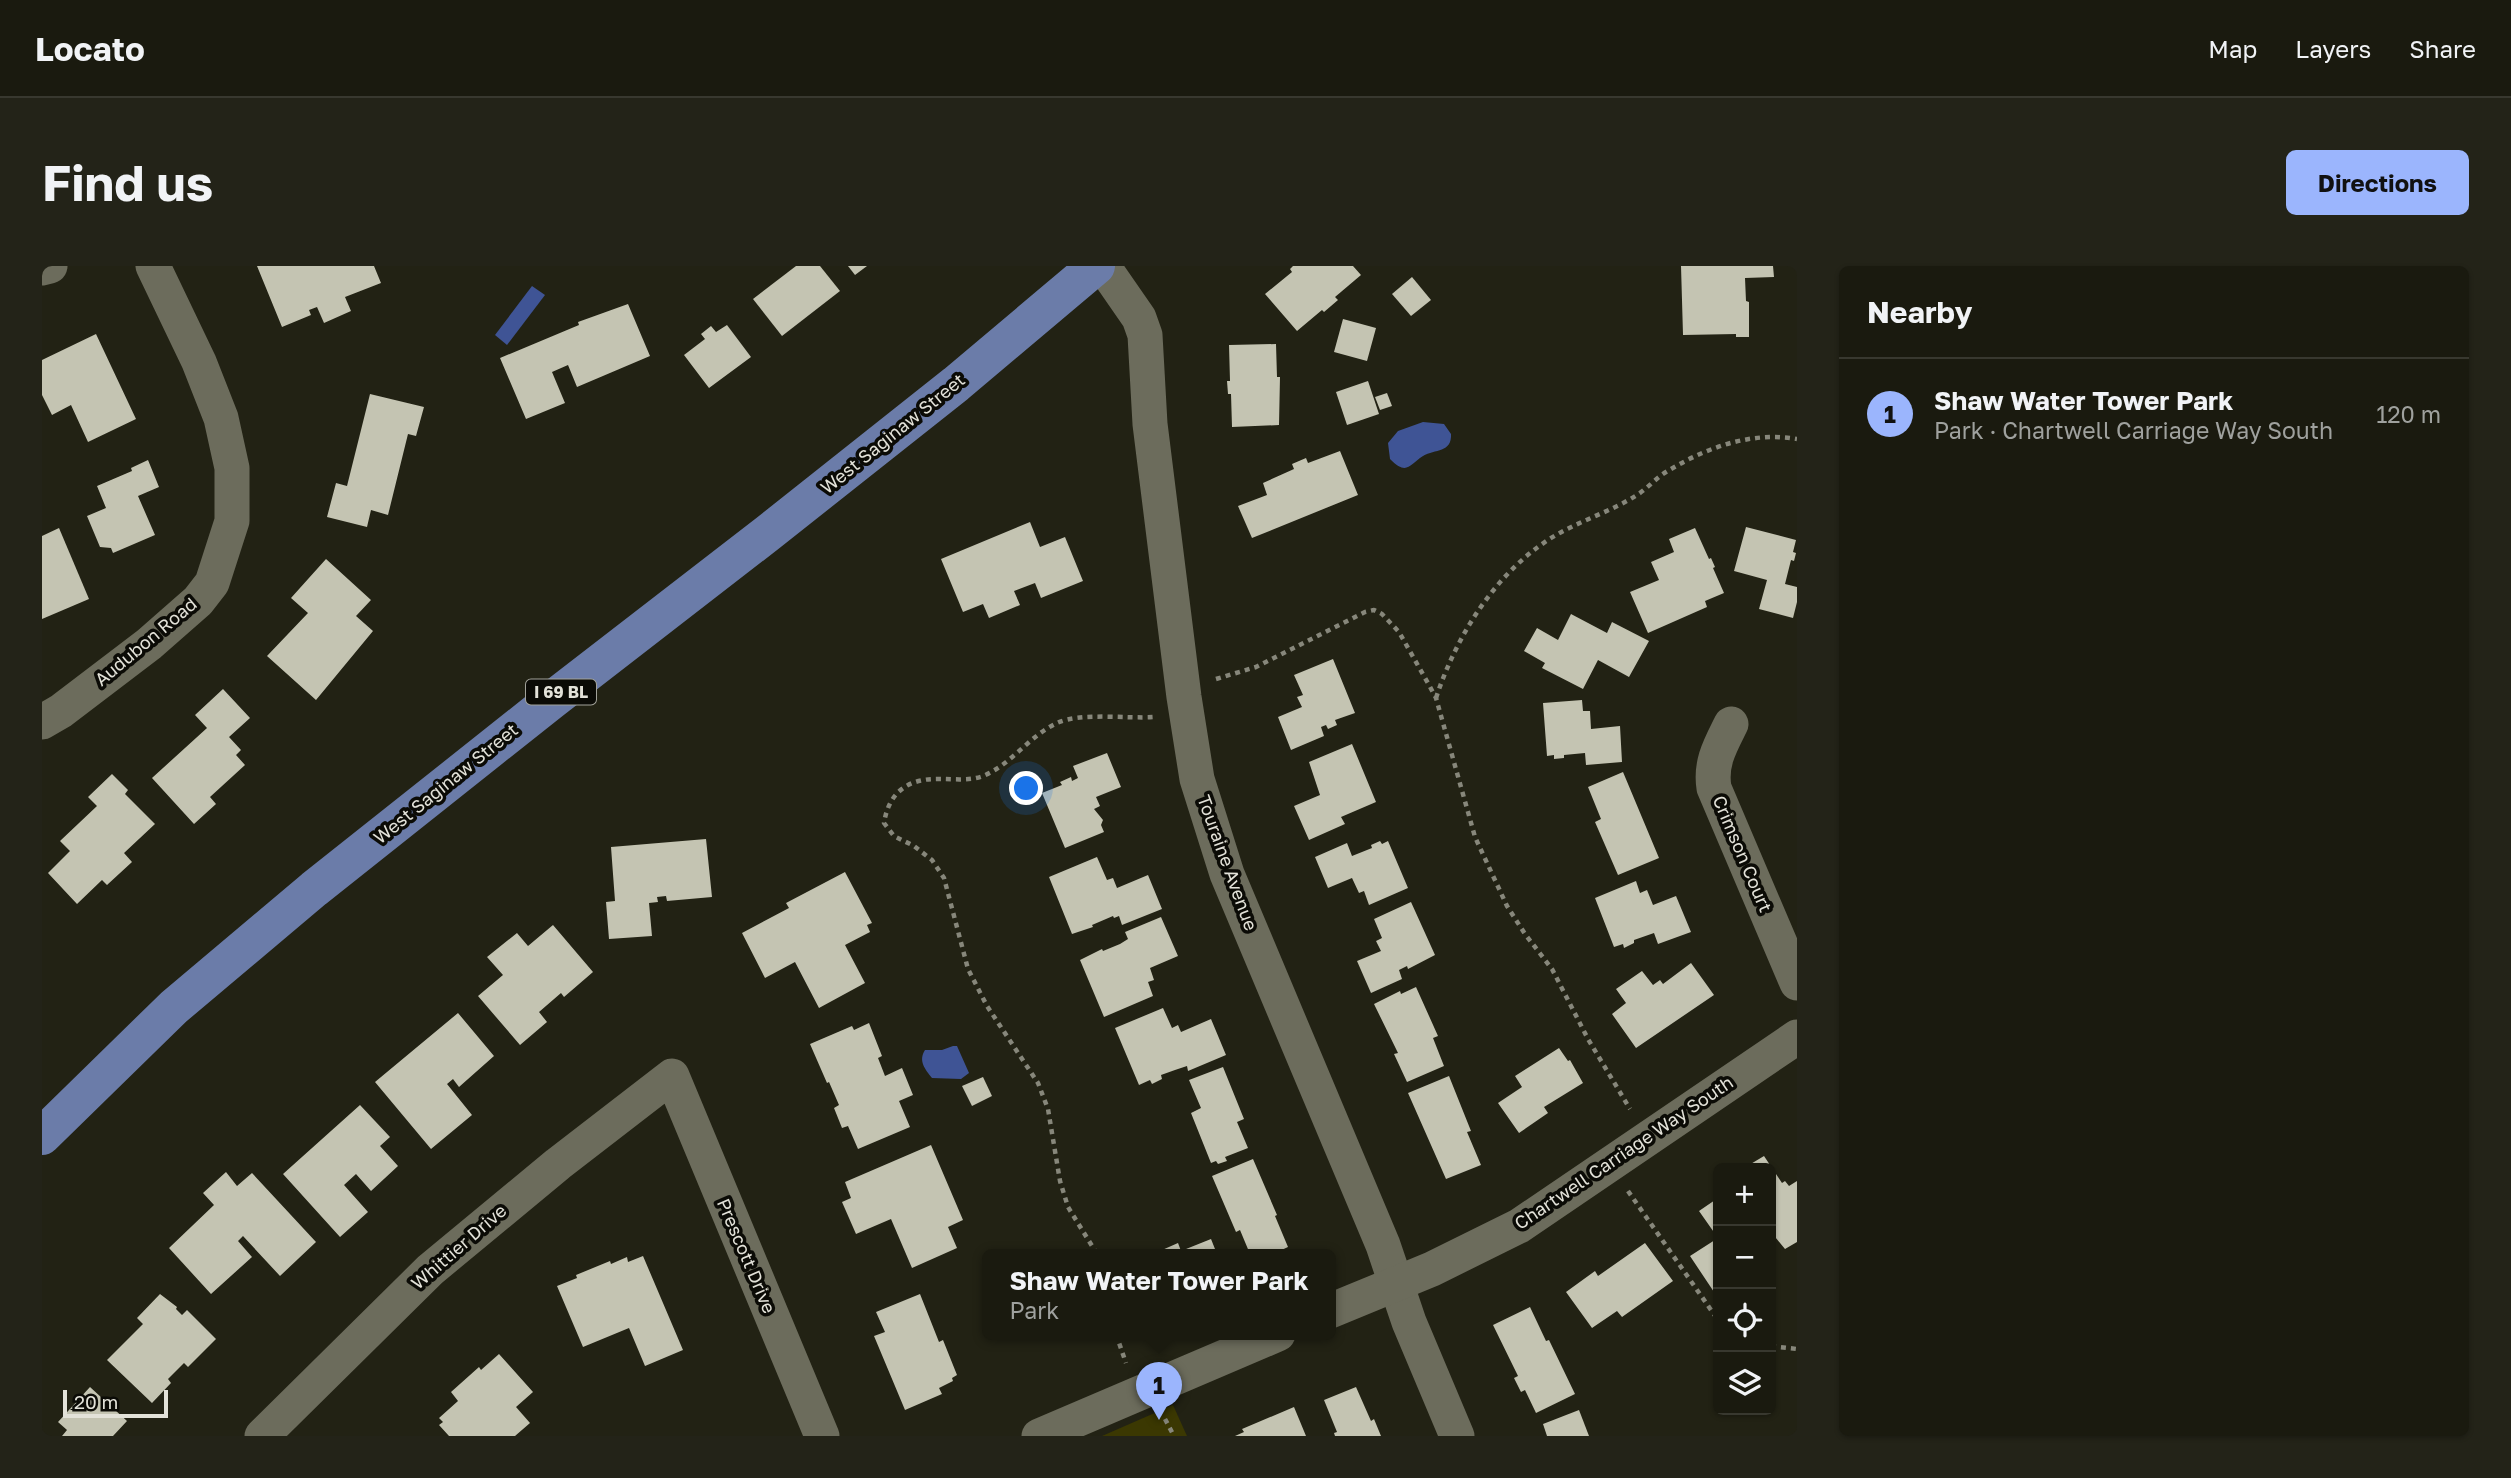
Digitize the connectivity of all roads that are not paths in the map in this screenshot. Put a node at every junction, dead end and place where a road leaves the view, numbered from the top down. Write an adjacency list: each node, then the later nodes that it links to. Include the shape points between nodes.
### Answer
1 (50, 266): 5 (street)
2 (153, 266): 6 (street, Audubon Road, via 221,418 232,468 232,521 212,583 198,601 149,644)
3 (1096, 266): 11 (main road, West Saginaw Street / I 69 BL, via 945,393 314,889 174,1007)
4 (1103, 266): 12 (street, Touraine Avenue, via 1139,318 1145,335 1150,424 1197,779 1227,874)
5 (42, 268)
6 (42, 722)
7 (1731, 724): 8 (street, Crimson Court, via 1714,760 1714,788)
8 (1797, 983)
9 (1797, 1037): 12 (street, Chartwell Carriage Way South, via 1519,1226)
10 (672, 1076): 15 (street, Whittier Drive, via 430,1270); 16 (street, Prescott Drive)
11 (42, 1136)
12 (1395, 1283): 13 (street, Chartwell Carriage Way South); 18 (street, Touraine Avenue)
13 (1336, 1309)
14 (1264, 1340): 17 (street)
15 (262, 1436)
16 (822, 1436)
17 (1039, 1436)
18 (1457, 1436)

